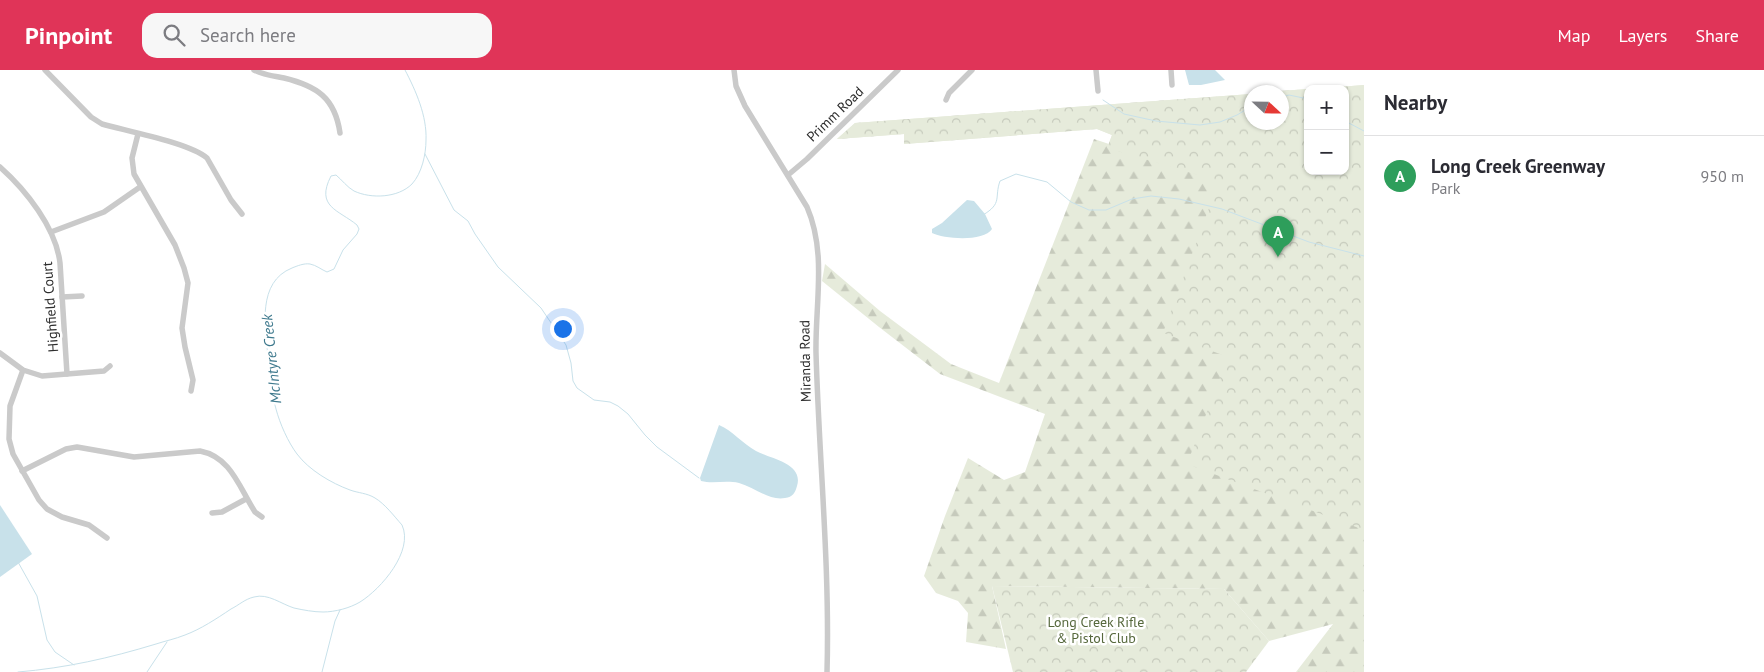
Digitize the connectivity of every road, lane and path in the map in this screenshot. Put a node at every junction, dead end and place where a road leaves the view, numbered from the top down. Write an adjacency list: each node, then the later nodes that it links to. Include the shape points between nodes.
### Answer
1 (45, 70): 12 (street, via 102,124)
2 (254, 70): 11 (street, via 318,91 331,104)
3 (734, 70): 14 (street, Miranda Road, via 736,86 745,106)
4 (898, 70): 14 (street, Primm Road)
5 (972, 70): 10 (street)
6 (1096, 70): 9 (street)
7 (1171, 70): 8 (street)
8 (1172, 85)
9 (1098, 91)
10 (946, 100)
11 (340, 133)
12 (138, 134): 15 (street, via 132,158); 16 (street, via 201,153)
13 (0, 167): 17 (street, Highfield Court)
14 (788, 175): 30 (street, Miranda Road, via 811,216 818,245 816,351 827,579)
15 (140, 187): 17 (street, via 104,212); 24 (street, via 175,245 188,283 182,328 193,380)
16 (242, 214)
17 (51, 232): 19 (street, Highfield Court, via 59,253)
18 (82, 296): 19 (street)
19 (62, 297): 23 (street, Highfield Court)
20 (0, 353): 22 (street)
21 (110, 366): 23 (street, via 104,370)
22 (23, 370): 23 (street, via 42,376); 25 (street, via 8,421 13,454)
23 (67, 374)
24 (192, 391)
25 (22, 471): 26 (street, via 66,449 77,447 134,457 200,451 224,463); 29 (street, via 47,509 89,525)
26 (246, 499): 27 (street, via 222,512); 28 (street)
27 (212, 513)
28 (262, 517)
29 (107, 538)
30 (827, 672)

